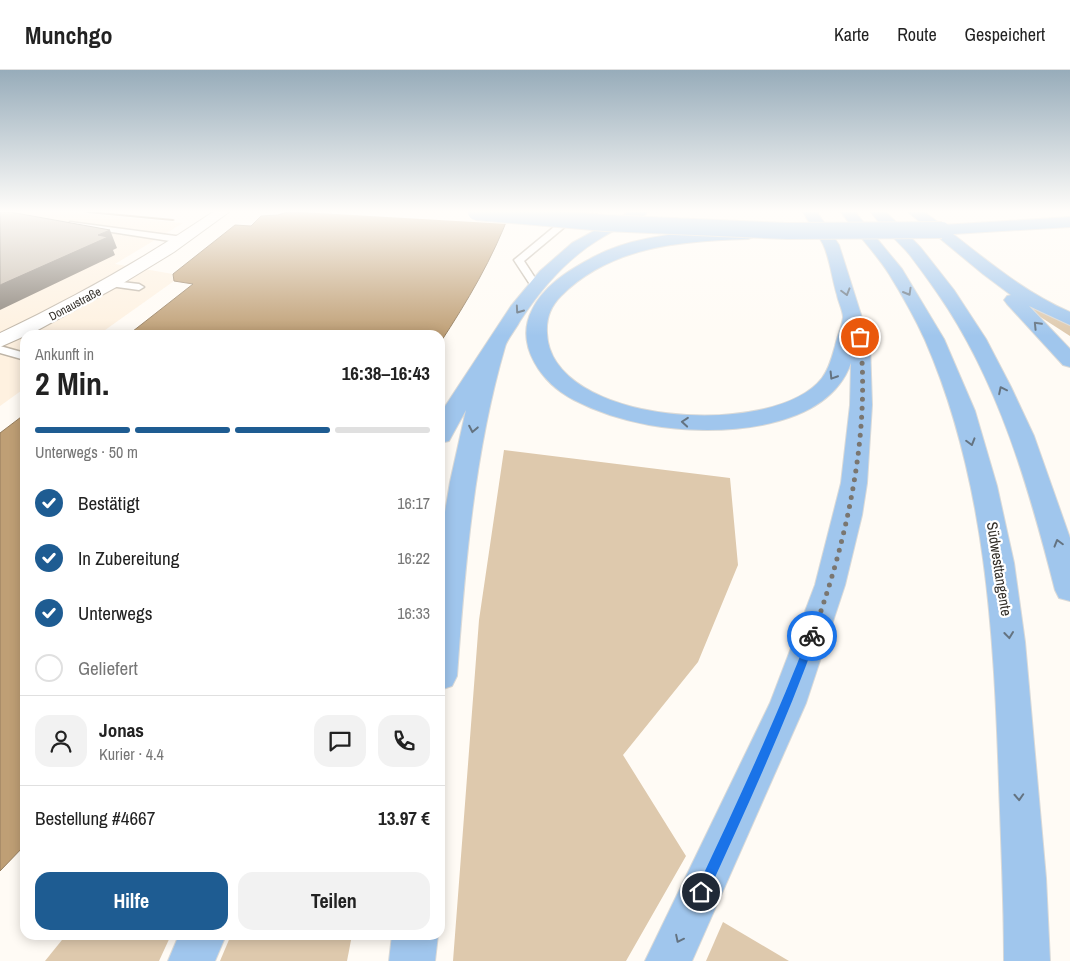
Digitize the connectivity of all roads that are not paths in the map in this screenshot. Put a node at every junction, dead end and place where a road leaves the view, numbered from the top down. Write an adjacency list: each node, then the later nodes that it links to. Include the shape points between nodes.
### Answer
1 (162, 254): 10 (street, Donaustraße)
2 (527, 254): 12 (lane, via 519,260)
3 (569, 254): 12 (highway)
4 (620, 254): 13 (highway, one-way to 4, bridge, via 840,362 826,388 799,405 767,417 723,422 693,423 633,415 608,407 562,382 539,352 536,336 538,318 548,299 564,283 583,269)
5 (833, 254): 13 (highway, one-way to 13)
6 (882, 254): 30 (highway, Südwesttangente, one-way to 30, via 908,292 931,336 964,415 988,503 1013,669)
7 (916, 254): 23 (highway, one-way to 7, via 1040,486 994,374 938,280)
8 (967, 254): 9 (highway)
9 (978, 262): 14 (highway, via 1030,299); 21 (highway, one-way to 9)
10 (114, 284): 11 (lane); 15 (street, Donaustraße)
11 (139, 287)
12 (536, 287): 18 (highway, one-way to 18)
13 (852, 313): 29 (highway, one-way to 29, via 860,337 862,359 858,448 848,515 832,576 788,703)
14 (1070, 319)
15 (22, 330)
16 (20, 331): 17 (street, Donaustraße)
17 (0, 341)
18 (495, 348): 22 (highway); 24 (highway, one-way to 24, via 467,463)
19 (0, 349): 20 (lane)
20 (20, 355)
21 (1070, 361)
22 (445, 426)
23 (1070, 590)
24 (445, 631)
25 (201, 940): 27 (highway)
26 (414, 940): 28 (highway)
27 (191, 961)
28 (412, 961)
29 (668, 961)
30 (1027, 961)

